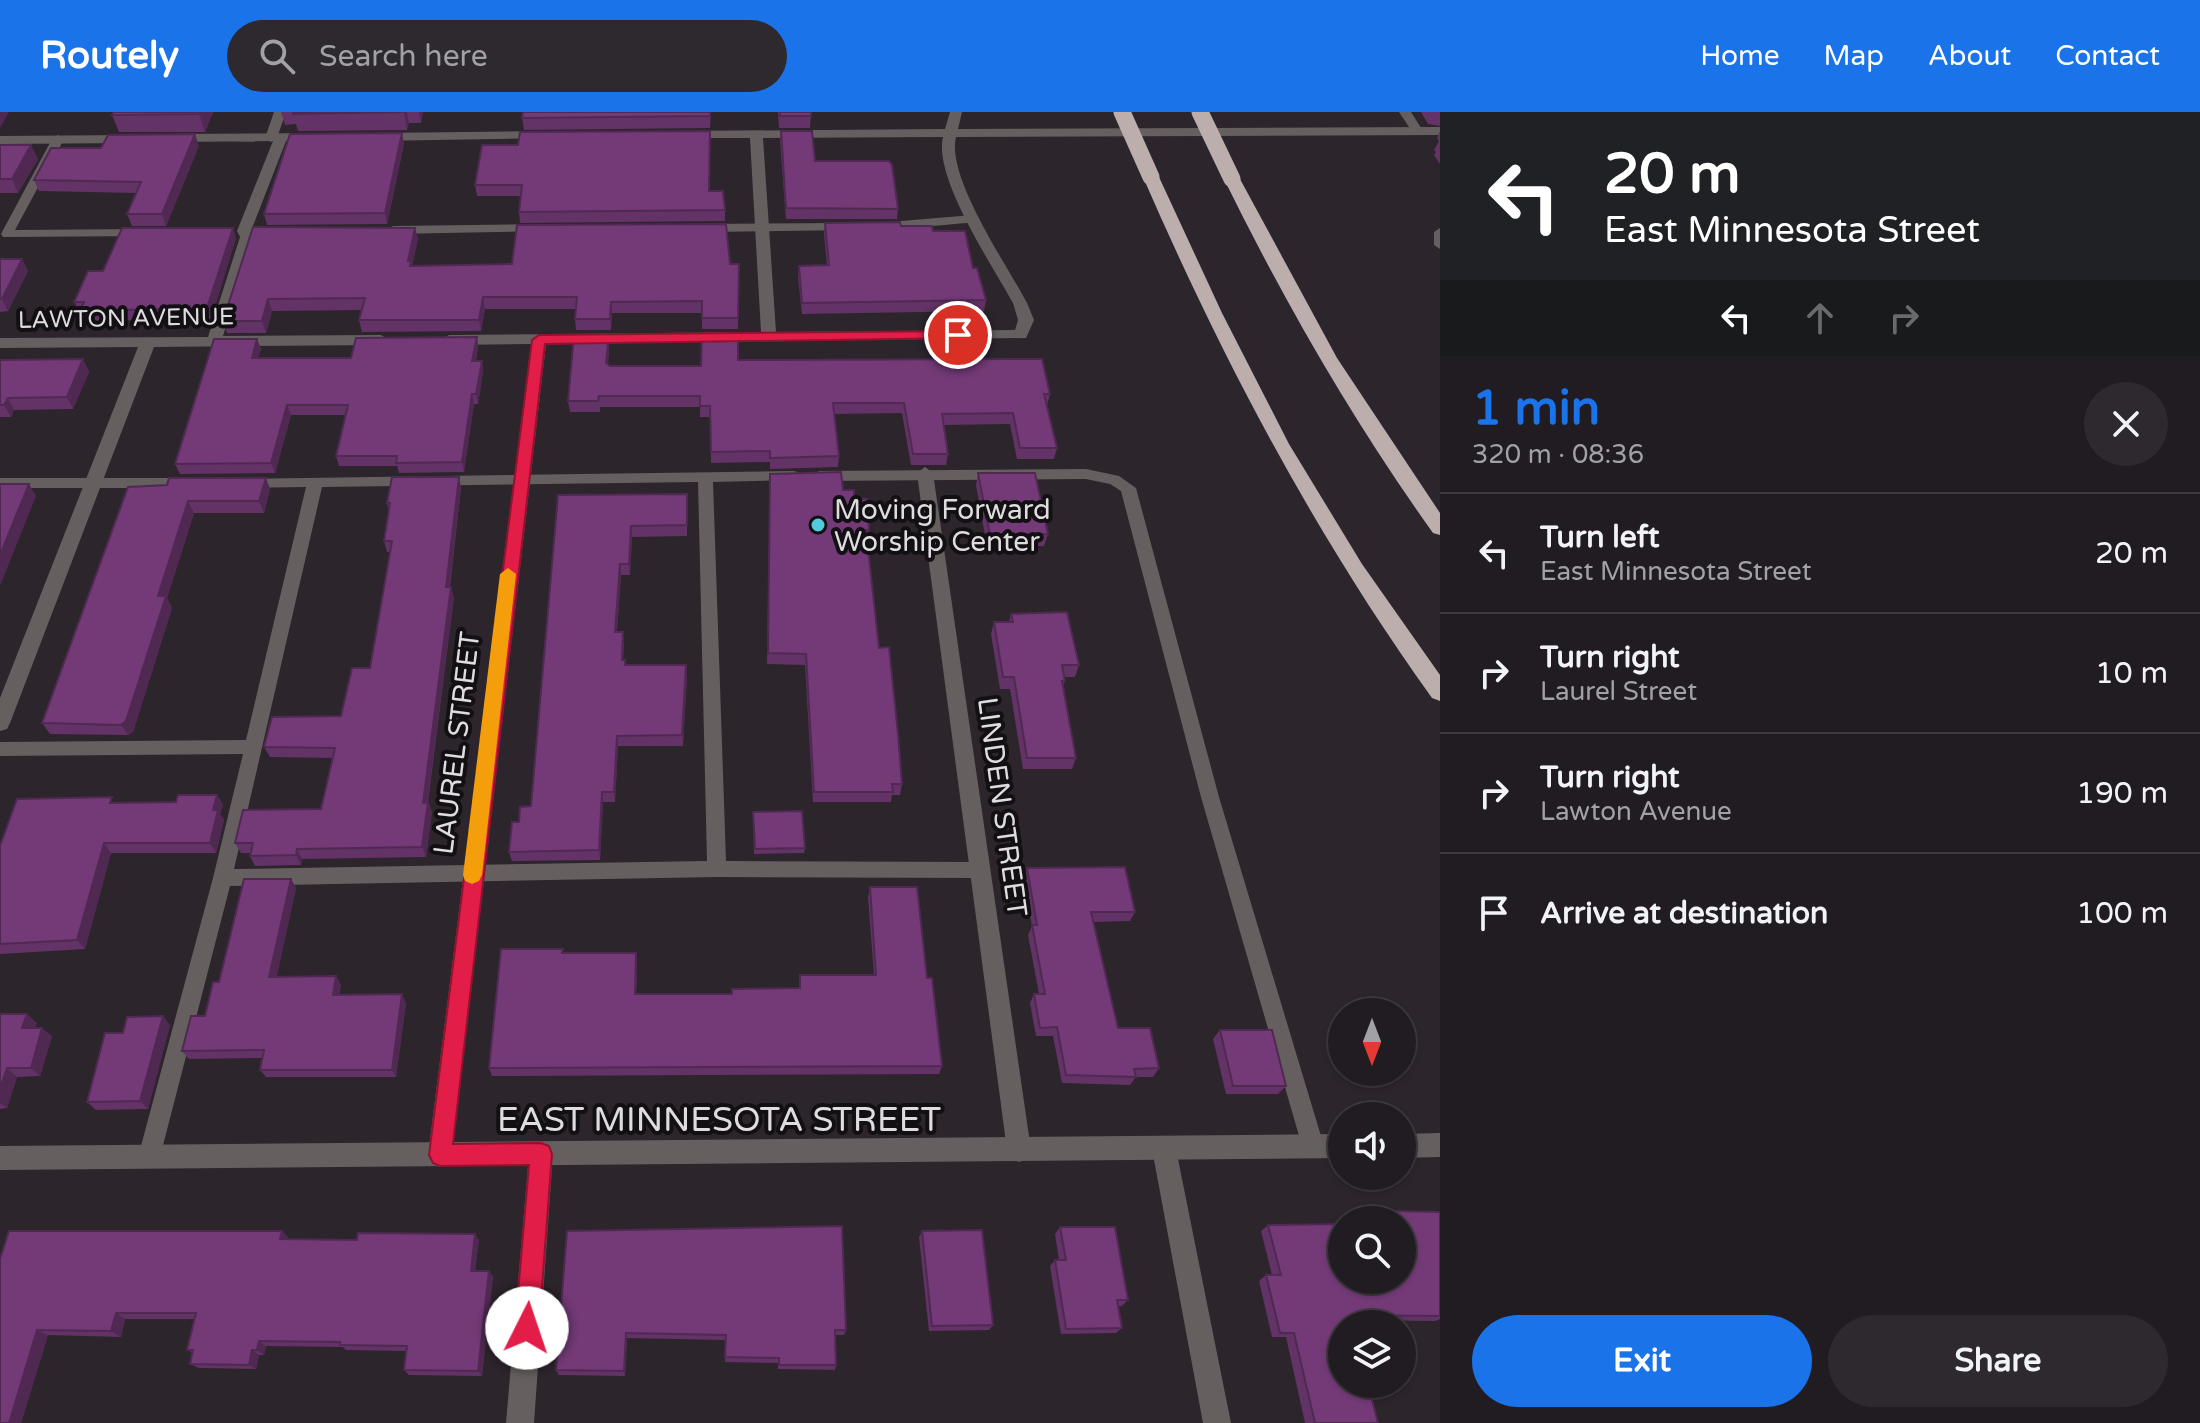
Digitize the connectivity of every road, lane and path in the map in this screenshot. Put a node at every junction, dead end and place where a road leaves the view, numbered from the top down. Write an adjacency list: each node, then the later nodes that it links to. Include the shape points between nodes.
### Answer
1 (280, 112): 14 (lane)
2 (956, 112): 9 (street)
3 (1122, 112): 42 (highway, bridge, via 1225,344 1285,457 1391,627)
4 (1200, 112): 41 (highway, bridge, via 1278,272 1329,362)
5 (1405, 112): 6 (lane)
6 (1417, 131): 7 (street); 9 (street)
7 (1440, 131)
8 (756, 133): 9 (street); 10 (street); 18 (street)
9 (951, 133): 17 (street, via 946,151)
10 (676, 134)
11 (564, 135): 13 (street)
12 (328, 137): 14 (street)
13 (359, 137)
14 (276, 138): 15 (street); 22 (street)
15 (58, 139): 16 (street); 26 (lane)
16 (0, 140)
17 (973, 219): 18 (lane, via 891,227); 28 (street, via 1020,303 1026,320 1021,335)
18 (762, 227): 20 (lane); 28 (street)
19 (547, 228): 21 (lane)
20 (685, 228)
21 (380, 230)
22 (252, 231): 24 (lane); 32 (street)
23 (165, 232): 26 (lane)
24 (228, 232)
25 (1440, 232): 27 (lane)
26 (2, 237)
27 (1440, 245)
28 (769, 337): 31 (street)
29 (399, 340): 32 (street, LAWTON AVENUE)
30 (430, 340): 31 (street)
31 (539, 340): 37 (street, LAUREL STREET)
32 (214, 341): 33 (street, LAWTON AVENUE)
33 (148, 342): 34 (street, LAWTON AVENUE); 39 (street)
34 (0, 343)
35 (925, 473): 36 (lane); 47 (street, LINDEN STREET); 51 (lane, via 1086,474 1128,488 1210,797)
36 (705, 479): 37 (lane); 46 (lane)
37 (519, 480): 40 (lane); 48 (street, LAUREL STREET)
38 (0, 483): 39 (lane)
39 (93, 483): 40 (lane); 43 (street)
40 (315, 483): 44 (lane)
41 (1440, 528)
42 (1440, 692)
43 (0, 723)
44 (253, 747): 45 (lane); 49 (lane)
45 (0, 749)
46 (717, 869): 47 (lane); 48 (lane)
47 (980, 870): 55 (street, LINDEN STREET)
48 (473, 873): 49 (lane); 57 (street, LAUREL STREET)
49 (223, 878): 58 (lane)
50 (1440, 1145): 53 (street)
51 (1313, 1146): 52 (street, EAST MINNESOTA STREET); 54 (street, EAST MINNESOTA STREET)
52 (1328, 1146)
53 (1416, 1146)
54 (1164, 1149): 55 (street, EAST MINNESOTA STREET); 61 (street)
55 (1019, 1150): 56 (street, EAST MINNESOTA STREET)
56 (541, 1154): 57 (street, EAST MINNESOTA STREET); 60 (street)
57 (440, 1155): 58 (street, EAST MINNESOTA STREET)
58 (149, 1157): 59 (street, EAST MINNESOTA STREET)
59 (0, 1158)
60 (520, 1423)
61 (1217, 1423)

